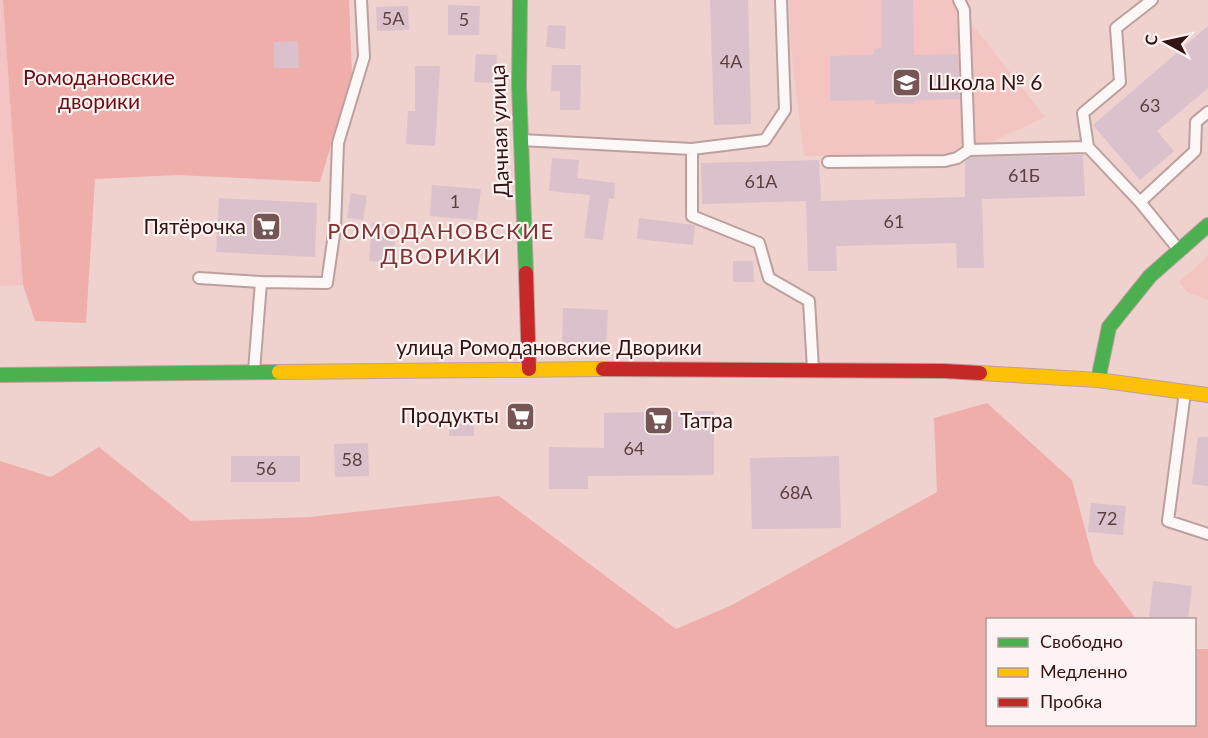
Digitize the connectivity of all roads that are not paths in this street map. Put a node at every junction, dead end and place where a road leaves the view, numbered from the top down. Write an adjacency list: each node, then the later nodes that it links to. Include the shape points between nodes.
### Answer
1 (361, 0): 16 (lane, via 364,57 338,142 335,227 327,283)
2 (520, 0): 7 (street, Дачная улица)
3 (781, 0): 9 (lane, via 785,110 765,140)
4 (959, 0): 10 (lane, via 963,10)
5 (1152, 0): 8 (lane, via 1116,28 1120,82 1083,113)
6 (1208, 112): 12 (lane, via 1197,122 1195,151)
7 (521, 140): 9 (lane); 17 (street, Дачная улица)
8 (1088, 147): 10 (lane); 12 (lane)
9 (692, 149): 18 (lane, via 692,216 759,243 769,278 808,301)
10 (969, 150): 11 (lane, via 945,161)
11 (828, 162)
12 (1140, 202): 14 (lane)
13 (1208, 225): 14 (street)
14 (1180, 250): 21 (street, via 1150,276 1108,327)
15 (199, 278): 16 (lane)
16 (261, 282): 19 (lane)
17 (529, 369): 18 (street, улица Ромодановские Дворики); 19 (street, улица Ромодановские Дворики)
18 (813, 370): 21 (street, улица Ромодановские Дворики, via 944,371)
19 (254, 371): 20 (street, улица Ромодановские Дворики)
20 (0, 375)
21 (1098, 380): 22 (street, улица Ромодановские Дворики)
22 (1185, 392): 23 (street, улица Ромодановские Дворики); 24 (lane, via 1168,521)
23 (1208, 395)
24 (1208, 534)

